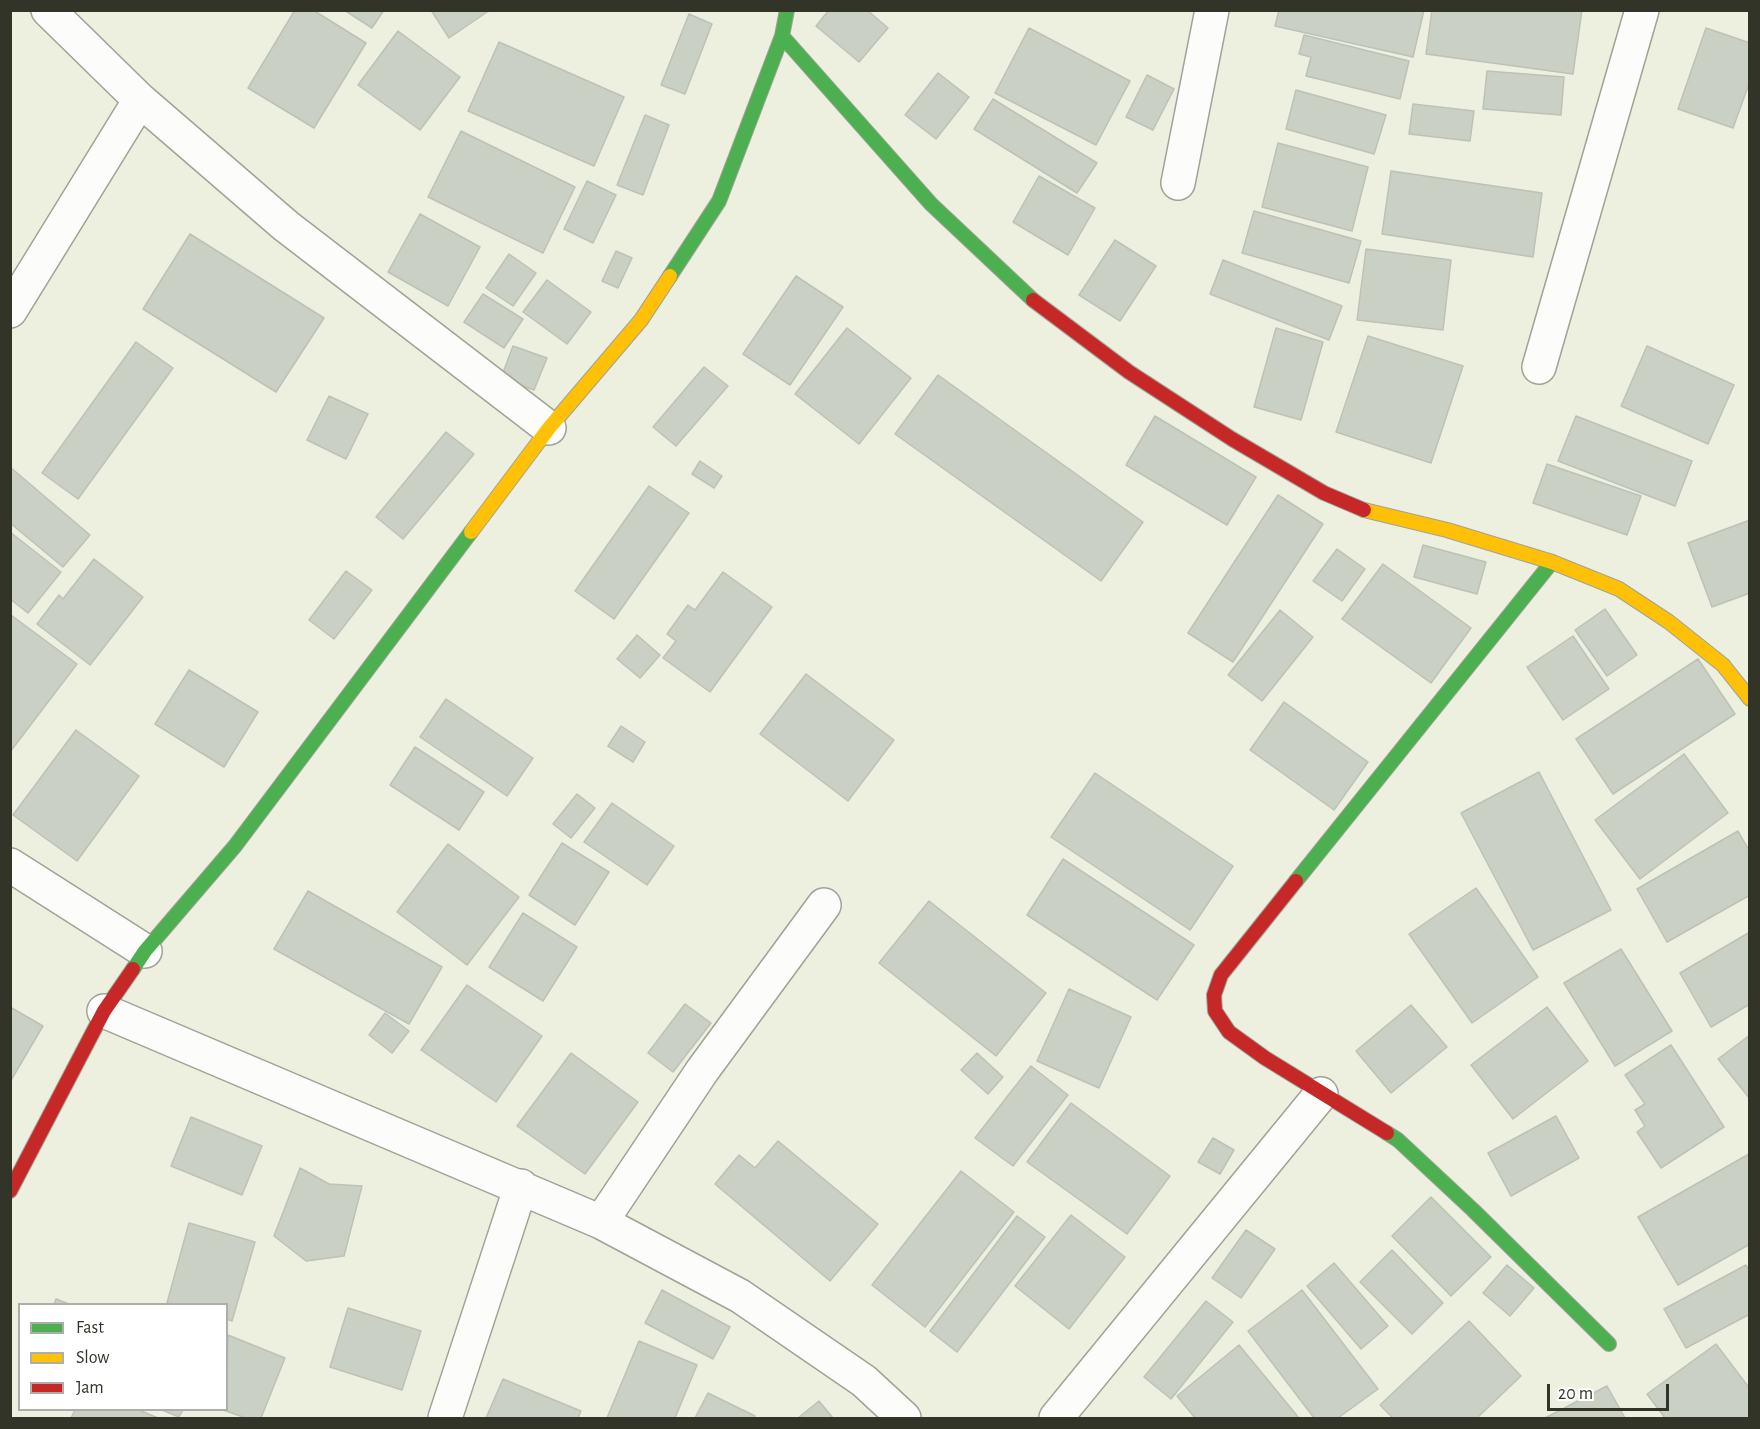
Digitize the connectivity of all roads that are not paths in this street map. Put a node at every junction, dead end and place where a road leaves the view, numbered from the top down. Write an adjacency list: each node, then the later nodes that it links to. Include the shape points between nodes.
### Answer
1 (48, 10): 6 (street)
2 (787, 10): 5 (street)
3 (1212, 10): 7 (street)
4 (1642, 10): 9 (street)
5 (782, 36): 10 (street, via 719,201 641,320); 11 (street, via 931,204 1028,296 1130,372 1324,493 1370,512 1447,530)
6 (140, 100): 8 (street); 10 (street, via 286,226)
7 (1178, 183)
8 (10, 311)
9 (1539, 367)
10 (549, 428): 15 (street, via 235,846)
11 (1552, 562): 12 (street, via 1619,589 1670,622 1723,665); 17 (street, via 1221,975 1214,995 1215,1011 1229,1032)
12 (1749, 699)
13 (10, 865): 15 (street)
14 (824, 905): 20 (street, via 702,1071)
15 (145, 951): 16 (street)
16 (104, 1011): 18 (street); 19 (street)
17 (1321, 1094): 21 (street, via 1398,1140); 24 (street)
18 (521, 1186): 20 (street); 22 (street)
19 (10, 1191)
20 (601, 1222): 23 (street, via 740,1296 864,1381)
21 (1609, 1344)
22 (446, 1419)
23 (904, 1419)
24 (1056, 1419)

